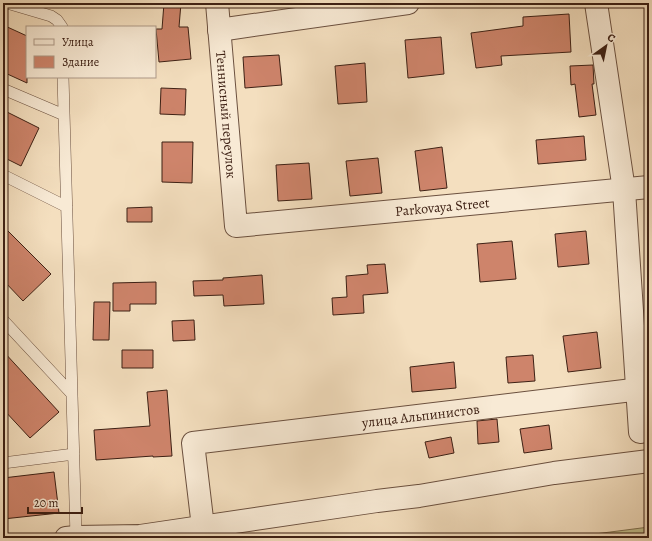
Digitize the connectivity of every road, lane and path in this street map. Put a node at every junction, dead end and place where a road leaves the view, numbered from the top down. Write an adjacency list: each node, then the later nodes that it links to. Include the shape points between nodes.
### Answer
1 (7, 3): 5 (lane, via 51,16)
2 (217, 3): 6 (street, Теннисный переулок)
3 (408, 3): 6 (street)
4 (596, 3): 12 (street)
5 (61, 26)
6 (219, 30): 14 (street, Теннисный переулок)
7 (63, 78): 9 (lane)
8 (3, 89): 9 (lane)
9 (64, 115): 13 (lane)
10 (3, 176): 13 (lane)
11 (649, 187): 12 (street, Parkovaya Street)
12 (624, 190): 14 (street, Parkovaya Street); 16 (street)
13 (67, 207): 17 (lane)
14 (236, 226)
15 (3, 320): 17 (lane)
16 (643, 388): 18 (street); 22 (street, улица Альпинистов, via 193,443)
17 (72, 394): 19 (lane)
18 (640, 432)
19 (74, 454): 21 (lane); 23 (lane)
20 (649, 461): 22 (street, via 554,473 419,496)
21 (3, 463)
22 (204, 527): 23 (street, via 140,536)
23 (71, 537)

